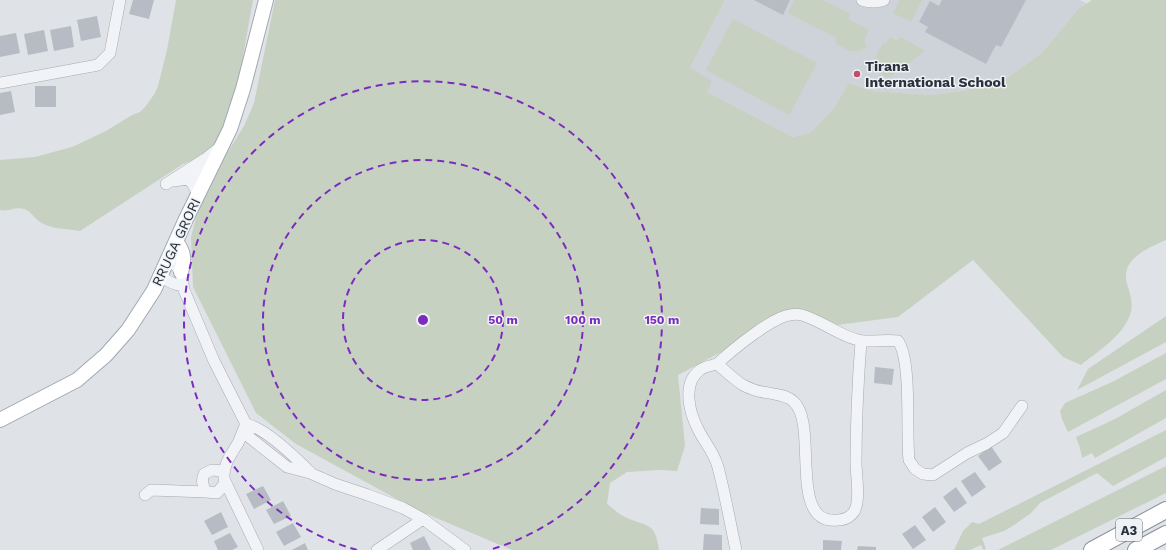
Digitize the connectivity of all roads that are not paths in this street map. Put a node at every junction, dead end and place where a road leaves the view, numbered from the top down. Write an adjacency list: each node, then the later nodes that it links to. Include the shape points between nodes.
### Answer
1 (120, 0): 5 (street, via 110,53 98,65)
2 (266, 0): 6 (main road, RRUGA GRORI, via 244,89 230,129)
3 (862, 0): 4 (street, via 870,3)
4 (884, 0)
5 (0, 83)
6 (220, 148): 7 (main road, RRUGA GRORI); 8 (street, via 166,184)
7 (210, 168): 8 (street); 9 (main road, RRUGA GRORI)
8 (187, 179): 9 (street)
9 (198, 194): 10 (main road, RRUGA GRORI)
10 (176, 242): 11 (main road, RRUGA GRORI); 13 (main road, via 182,252)
11 (167, 262): 12 (main road, RRUGA GRORI); 13 (street, via 174,264)
12 (161, 276): 13 (street, via 174,284); 17 (main road, RRUGA GRORI, via 128,330 106,355 77,380)
13 (182, 279): 18 (street, via 214,361)
14 (861, 340): 15 (street, via 803,316 789,315 772,322); 15 (street, via 856,412 858,498 852,516 840,520 829,521 822,518 816,514 810,503 804,424 794,402 783,395 742,385); 16 (street, via 898,341 902,347 906,373 909,460 915,469 923,474 932,475 1003,433)
15 (717, 364): 29 (street, via 699,370 688,392 692,415 712,450 717,465)
16 (1022, 406)
17 (0, 420)
18 (246, 424): 19 (street); 24 (street, via 249,437 287,467 310,473)
19 (223, 471): 20 (street); 21 (street, via 212,470 204,474 202,479)
20 (225, 483): 21 (street, via 217,493); 26 (street)
21 (206, 492): 22 (street, via 151,490)
22 (145, 495)
23 (1166, 510): 30 (highway, A3)
24 (423, 518): 27 (street); 28 (street)
25 (1166, 534): 31 (highway, A3)
26 (258, 550)
27 (377, 550)
28 (465, 550)
29 (736, 550)
30 (1092, 550)
31 (1136, 550)

